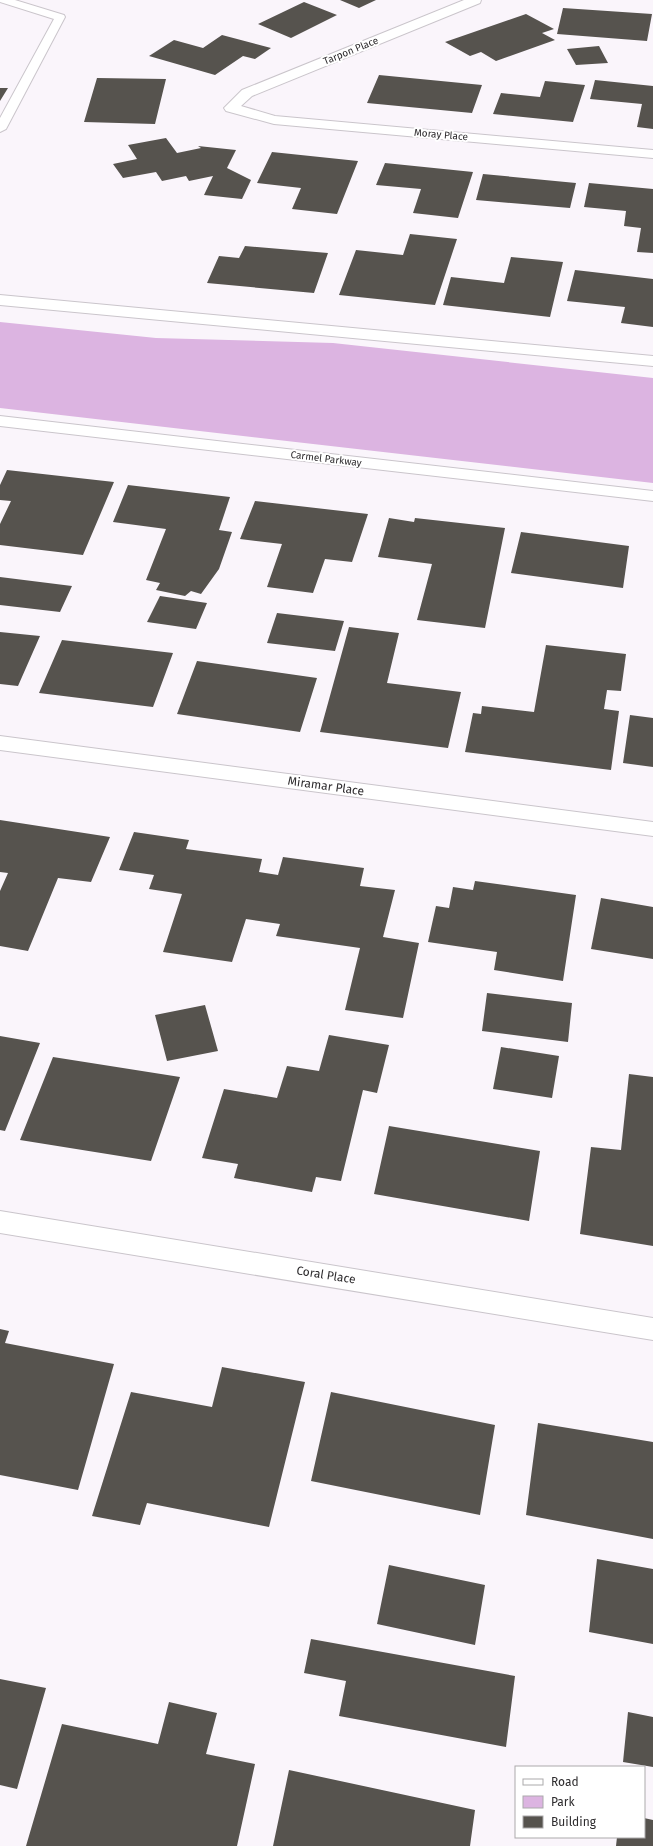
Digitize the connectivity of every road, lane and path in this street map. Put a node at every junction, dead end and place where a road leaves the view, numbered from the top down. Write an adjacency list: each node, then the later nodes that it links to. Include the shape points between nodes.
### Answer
1 (4, 0): 4 (lane, via 60,17)
2 (475, 0): 3 (street, Tarpon Place, via 247,93)
3 (231, 108): 5 (street, Moray Place, via 274,120)
4 (0, 129)
5 (653, 154)
6 (0, 300): 7 (street)
7 (653, 361)
8 (0, 421): 9 (street, Carmel Parkway)
9 (653, 496)
10 (0, 743): 11 (street, Miramar Place)
11 (653, 829)
12 (0, 1222): 13 (street, Coral Place)
13 (653, 1329)

